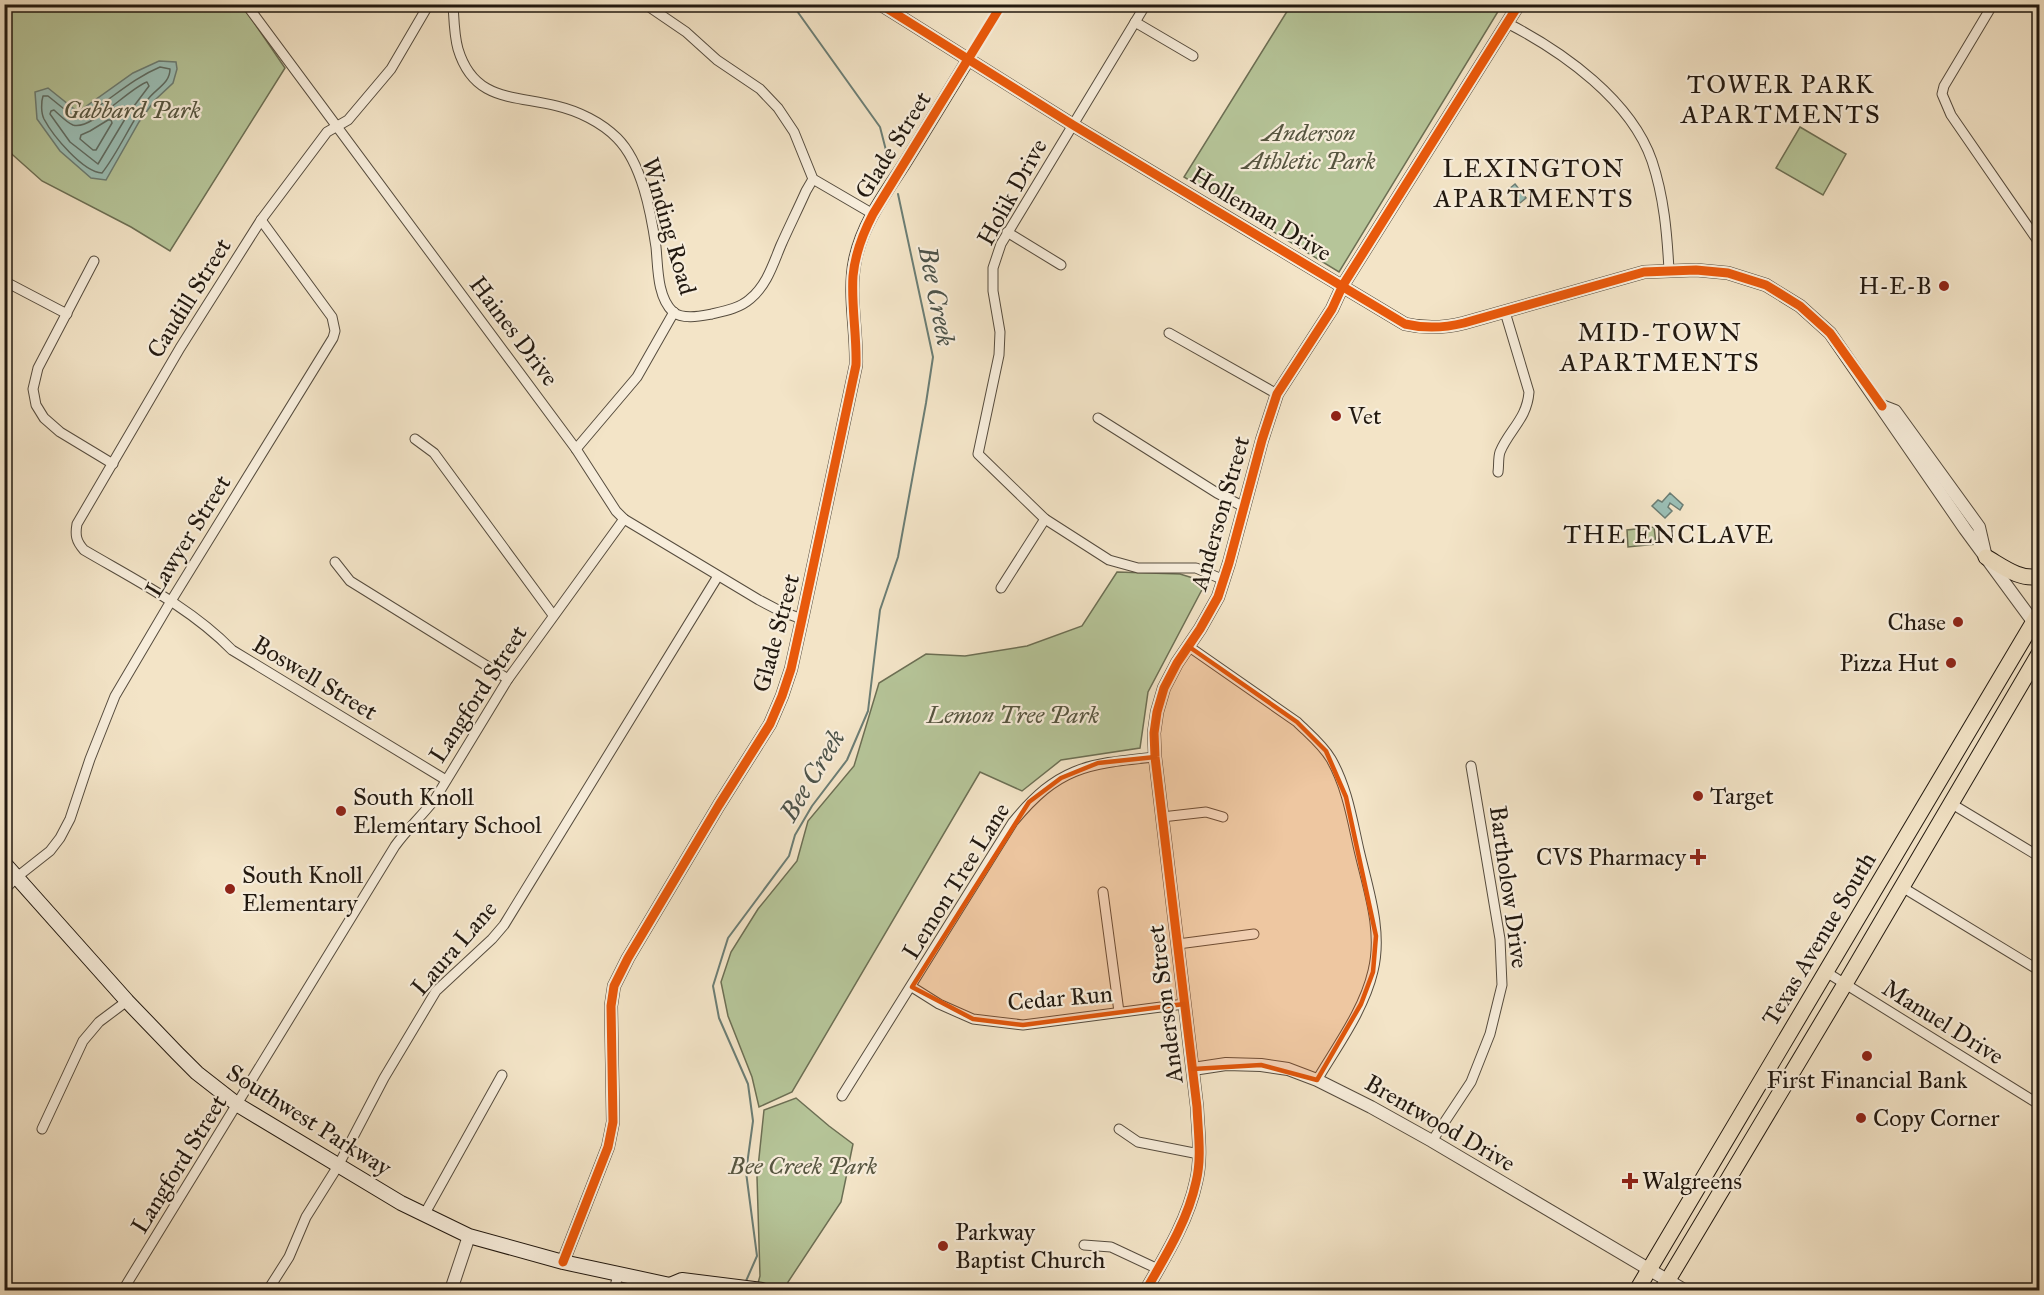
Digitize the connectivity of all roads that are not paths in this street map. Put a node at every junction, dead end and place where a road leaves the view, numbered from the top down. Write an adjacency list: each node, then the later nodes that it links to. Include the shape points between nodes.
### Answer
1 (246, 4): 15 (street, Haines Drive)
2 (429, 4): 15 (street, Caudill Street, via 391,69 348,120)
3 (453, 4): 26 (street, Winding Road, via 460,55 485,89 508,98 562,107 593,120 617,138 633,160 650,218 660,283)
4 (645, 4): 16 (street, via 770,99 794,132)
5 (880, 4): 13 (street, Holleman Drive)
6 (1002, 4): 13 (street, Glade Street)
7 (1146, 4): 10 (street, Holik Drive)
8 (1519, 4): 11 (street, Anderson Street)
9 (1993, 4): 20 (street, via 1942,94 1951,115)
10 (1135, 22): 12 (street); 14 (street, Holik Drive)
11 (1509, 24): 23 (street, via 1578,68 1608,95 1643,141 1662,196); 25 (street, Anderson Street)
12 (1192, 56)
13 (968, 60): 14 (street, Holleman Drive); 17 (street, Glade Street)
14 (1073, 125): 19 (street, Holik Drive); 25 (street, Holleman Drive)
15 (337, 126): 18 (street, Caudill Street, via 327,132); 35 (street, Haines Drive)
16 (813, 178): 17 (street); 26 (street, via 769,274 750,300 712,314 681,316)
17 (873, 214): 52 (street, Glade Street, via 855,260 856,365)
18 (261, 220): 37 (street, Caudill Street); 50 (street, Lawyer Street, via 332,317 335,331)
19 (1007, 232): 22 (street); 42 (street, Holik Drive, via 993,268 999,355 978,454)
20 (2040, 244)
21 (94, 261): 28 (street)
22 (1061, 265)
23 (1669, 270): 27 (street, Holleman Drive, via 1644,272); 31 (street, Holleman Drive, via 1728,273 1766,285 1800,306 1830,333)
24 (4, 281): 28 (street)
25 (1344, 285): 27 (street, Holleman Drive, via 1405,324 1422,328 1445,328); 30 (street, Anderson Street)
26 (674, 312): 35 (street, via 637,377)
27 (1505, 312): 38 (street, via 1529,392 1525,412 1500,453)
28 (67, 314): 37 (street, via 35,376 36,405 60,432)
29 (1169, 333): 30 (street)
30 (1277, 394): 40 (street, Anderson Street)
31 (1882, 406): 33 (street, Holleman Drive); 36 (street, Holleman Drive, via 1895,411)
32 (1098, 418): 40 (street)
33 (1900, 436): 36 (street); 39 (street, Holleman Drive)
34 (415, 439): 51 (street, via 434,453)
35 (576, 448): 41 (street, Haines Drive)
36 (1930, 459): 39 (street, via 1947,490); 43 (street, Holleman Drive)
37 (113, 464): 50 (street, Caudill Street, via 77,524 78,544)
38 (1498, 472)
39 (1948, 504): 43 (street, via 1959,507 1972,525); 44 (street, Holleman Drive)
40 (1244, 507): 48 (street, Anderson Street)
41 (624, 519): 46 (street, Haines Drive); 51 (street, Langford Street)
42 (1045, 519): 48 (street, Holik Drive, via 1120,564 1138,568 1196,568); 49 (street)
43 (1979, 526): 44 (street, Holleman Drive)
44 (1986, 557): 47 (main road, via 2017,574); 53 (street, Holleman Drive)
45 (335, 562): 56 (street, via 350,581)
46 (718, 576): 52 (street, Haines Drive); 88 (street, Laura Lane, via 504,925 436,991)
47 (2040, 576)
48 (1224, 580): 54 (street, Anderson Street)
49 (1001, 588)
50 (171, 601): 59 (street, Boswell Street, via 211,629 232,650); 65 (street, Lawyer Street, via 115,696 60,838)
51 (553, 615): 56 (street, Langford Street)
52 (802, 619): 92 (street, Glade Street, via 791,669 770,724 628,958 615,986 611,1006 613,1122 608,1147)
53 (2037, 622): 72 (main road, Texas Avenue South)
54 (1188, 646): 57 (street, Anderson Street, via 1164,688 1154,733); 80 (street, via 1297,722 1313,737 1340,776 1374,914 1376,956 1361,1004)
55 (2040, 652): 60 (main road, Texas Avenue South)
56 (508, 678): 59 (street, Langford Street)
57 (1155, 757): 61 (street, Anderson Street); 74 (street, Lemon Tree Lane, via 1098,763 1076,770 1029,802)
58 (1472, 766): 86 (street, Bartholow Drive, via 1500,939 1502,985 1490,1034 1471,1082)
59 (446, 780): 82 (street, Langford Street, via 423,815 395,846)
60 (1952, 804): 63 (street); 66 (main road, Texas Avenue South)
61 (1162, 817): 62 (street, via 1206,812); 70 (street, Anderson Street)
62 (1223, 817)
63 (2040, 857)
64 (4, 863): 65 (main road, Southwest Parkway)
65 (17, 877): 67 (street, Lawyer Street); 75 (main road, Southwest Parkway)
66 (1902, 888): 71 (street); 73 (main road, Texas Avenue South)
67 (4, 890)
68 (1103, 892): 77 (street)
69 (1254, 934): 70 (street)
70 (1178, 944): 76 (street, Anderson Street)
71 (2040, 971)
72 (1826, 972): 73 (street, Manuel Drive); 94 (main road, Texas Avenue South)
73 (1845, 984): 83 (street, Manuel Drive); 96 (main road, Texas Avenue South)
74 (912, 987): 77 (street, Cedar Run, via 939,1004 985,1022 1040,1025); 81 (street, Lemon Tree Lane)
75 (127, 1000): 82 (main road, Southwest Parkway, via 198,1073); 84 (street, via 83,1041)
76 (1184, 1004): 77 (street, Cedar Run); 78 (street, Anderson Street)
77 (1119, 1012)
78 (1193, 1069): 80 (street, Brentwood Drive, via 1226,1064 1261,1065 1288,1069); 87 (street, Anderson Street)
79 (502, 1075): 89 (street)
80 (1317, 1080): 86 (street, Brentwood Drive)
81 (842, 1096)
82 (238, 1105): 88 (main road, Southwest Parkway); 98 (street, Langford Street)
83 (2040, 1105)
84 (42, 1129)
85 (1119, 1129): 87 (street, via 1137,1142)
86 (1432, 1141): 94 (street, Brentwood Drive)
87 (1199, 1154): 93 (street, Anderson Street, via 1190,1202)
88 (338, 1166): 89 (main road, Southwest Parkway); 99 (street, Laura Lane)
89 (424, 1215): 90 (main road, Southwest Parkway)
90 (469, 1236): 92 (main road, Southwest Parkway); 100 (street)
91 (1084, 1245): 93 (street, via 1111,1247)
92 (563, 1262): 95 (main road, Southwest Parkway)
93 (1158, 1269): 103 (street, Anderson Street)
94 (1650, 1269): 96 (street, Brentwood Drive); 104 (main road, Texas Avenue South)
95 (618, 1275): 97 (main road, Southwest Parkway); 101 (street)
96 (1665, 1286): 105 (street, Brentwood Drive)
97 (674, 1288): 102 (main road, Southwest Parkway, via 682,1280)
98 (123, 1290)
99 (268, 1290)
100 (451, 1290)
101 (614, 1290)
102 (762, 1290)
103 (1146, 1290)
104 (1637, 1290)
105 (1684, 1290)

